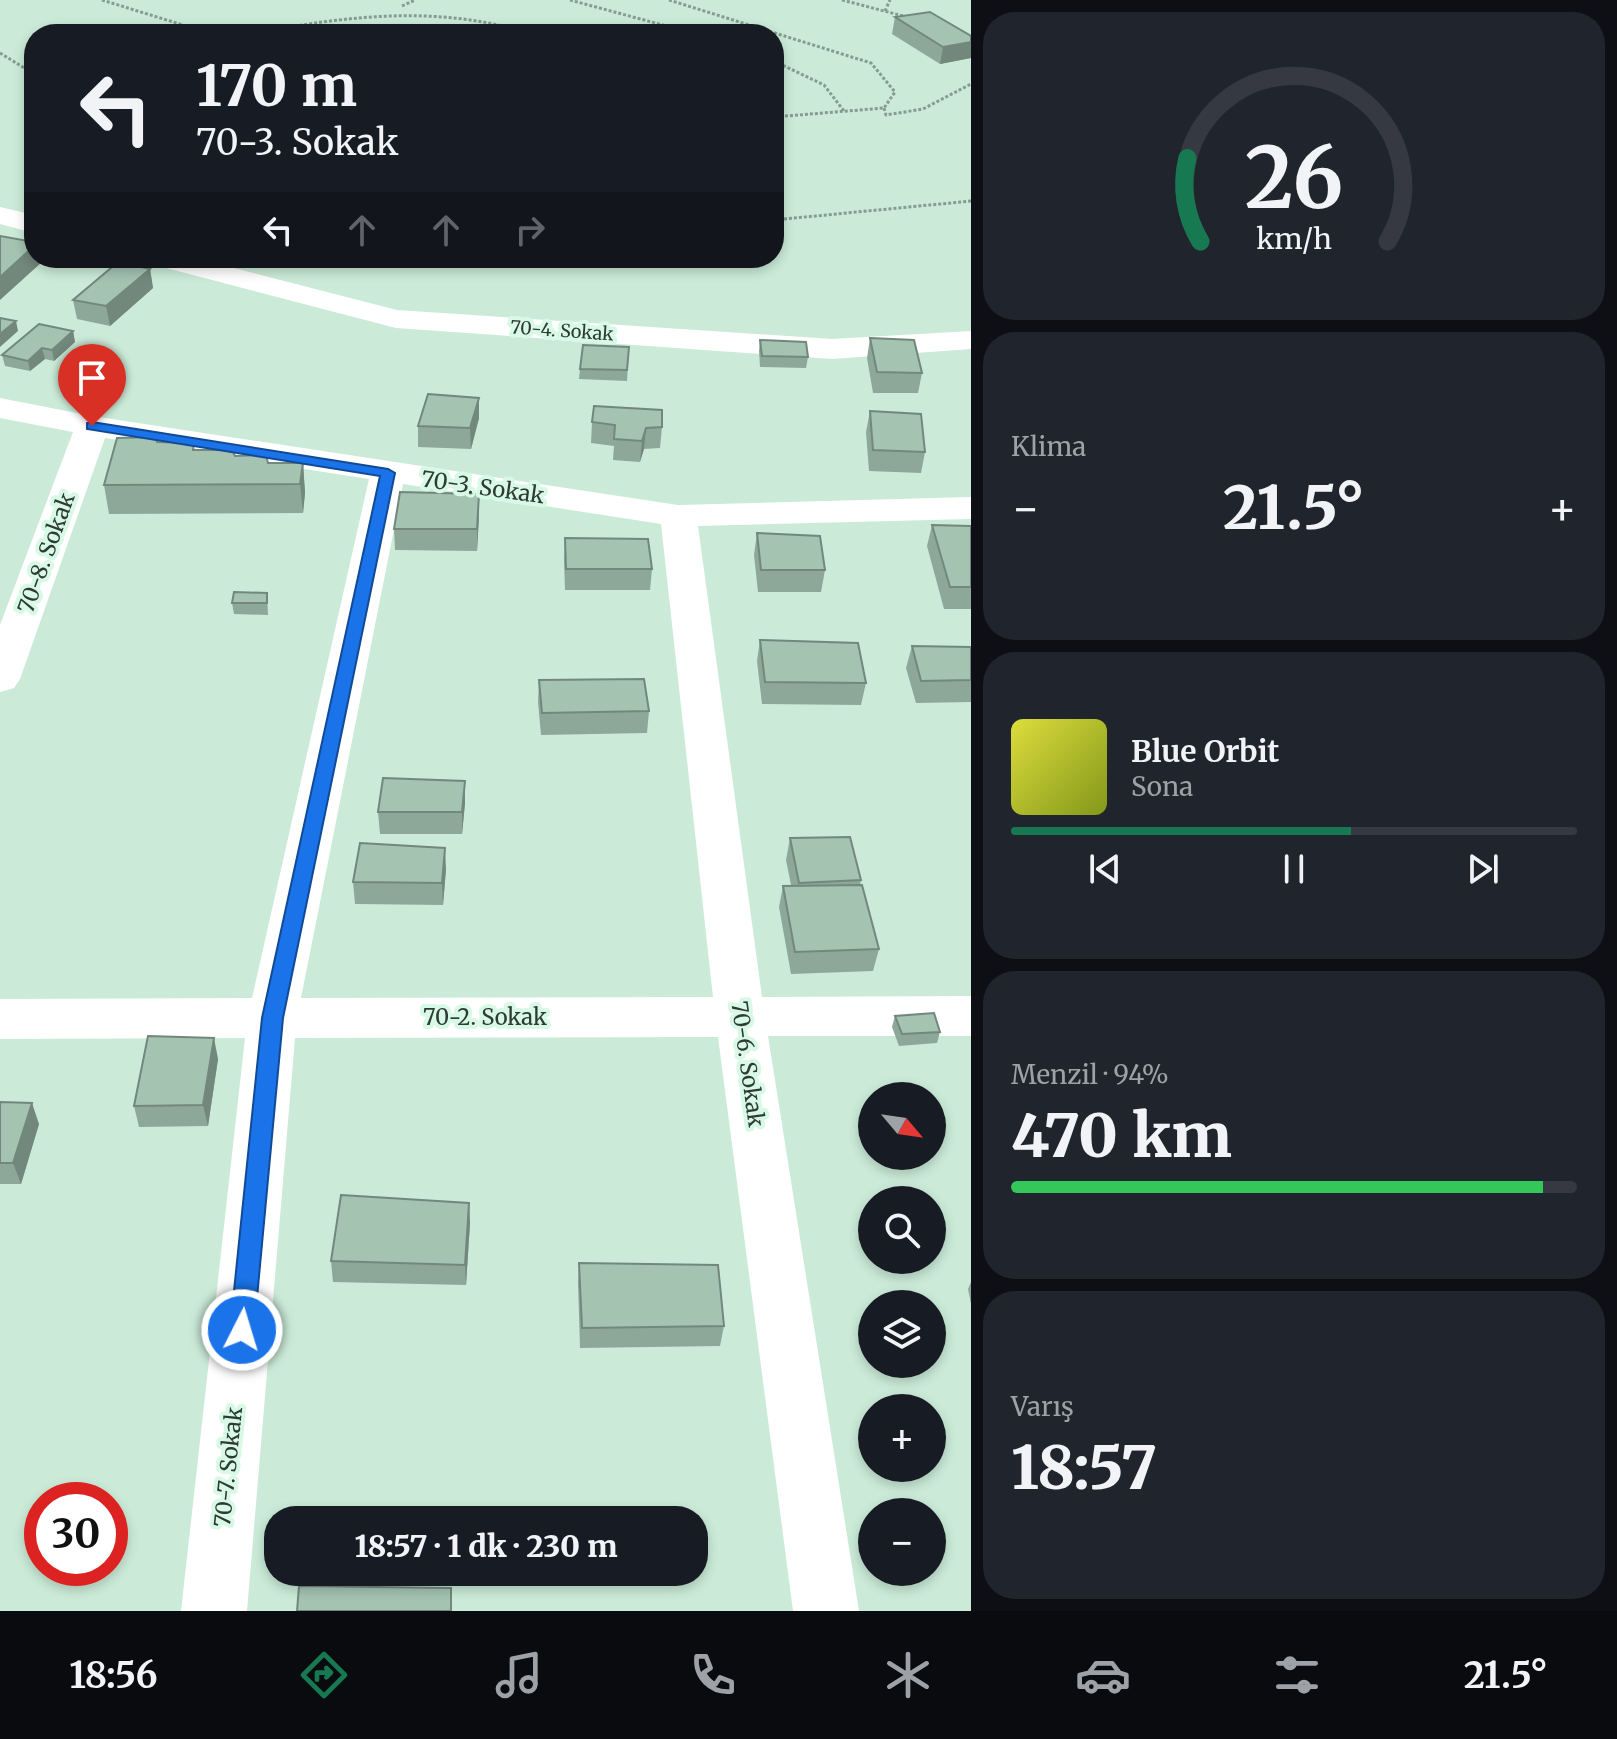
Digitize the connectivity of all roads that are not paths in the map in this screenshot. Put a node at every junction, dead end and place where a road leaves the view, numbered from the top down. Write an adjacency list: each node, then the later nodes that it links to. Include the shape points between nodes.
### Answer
1 (0, 215): 2 (street)
2 (24, 221)
3 (200, 268): 4 (street, 70-4. Sokak, via 396,319 832,349)
4 (971, 340)
5 (0, 408): 6 (street, 70-3. Sokak)
6 (92, 426): 7 (street, 70-3. Sokak); 10 (street, 70-8. Sokak)
7 (388, 473): 9 (street, 70-3. Sokak); 13 (street, 70-7. Sokak)
8 (971, 508): 9 (street, 70-3. Sokak)
9 (678, 516): 11 (street, 70-6. Sokak)
10 (0, 679)
11 (740, 1016): 12 (street, 70-2. Sokak); 13 (street, 70-2. Sokak); 16 (street, 70-6. Sokak)
12 (971, 1016)
13 (272, 1018): 14 (street, 70-2. Sokak); 15 (street, 70-7. Sokak)
14 (0, 1019)
15 (214, 1611)
16 (826, 1611)

